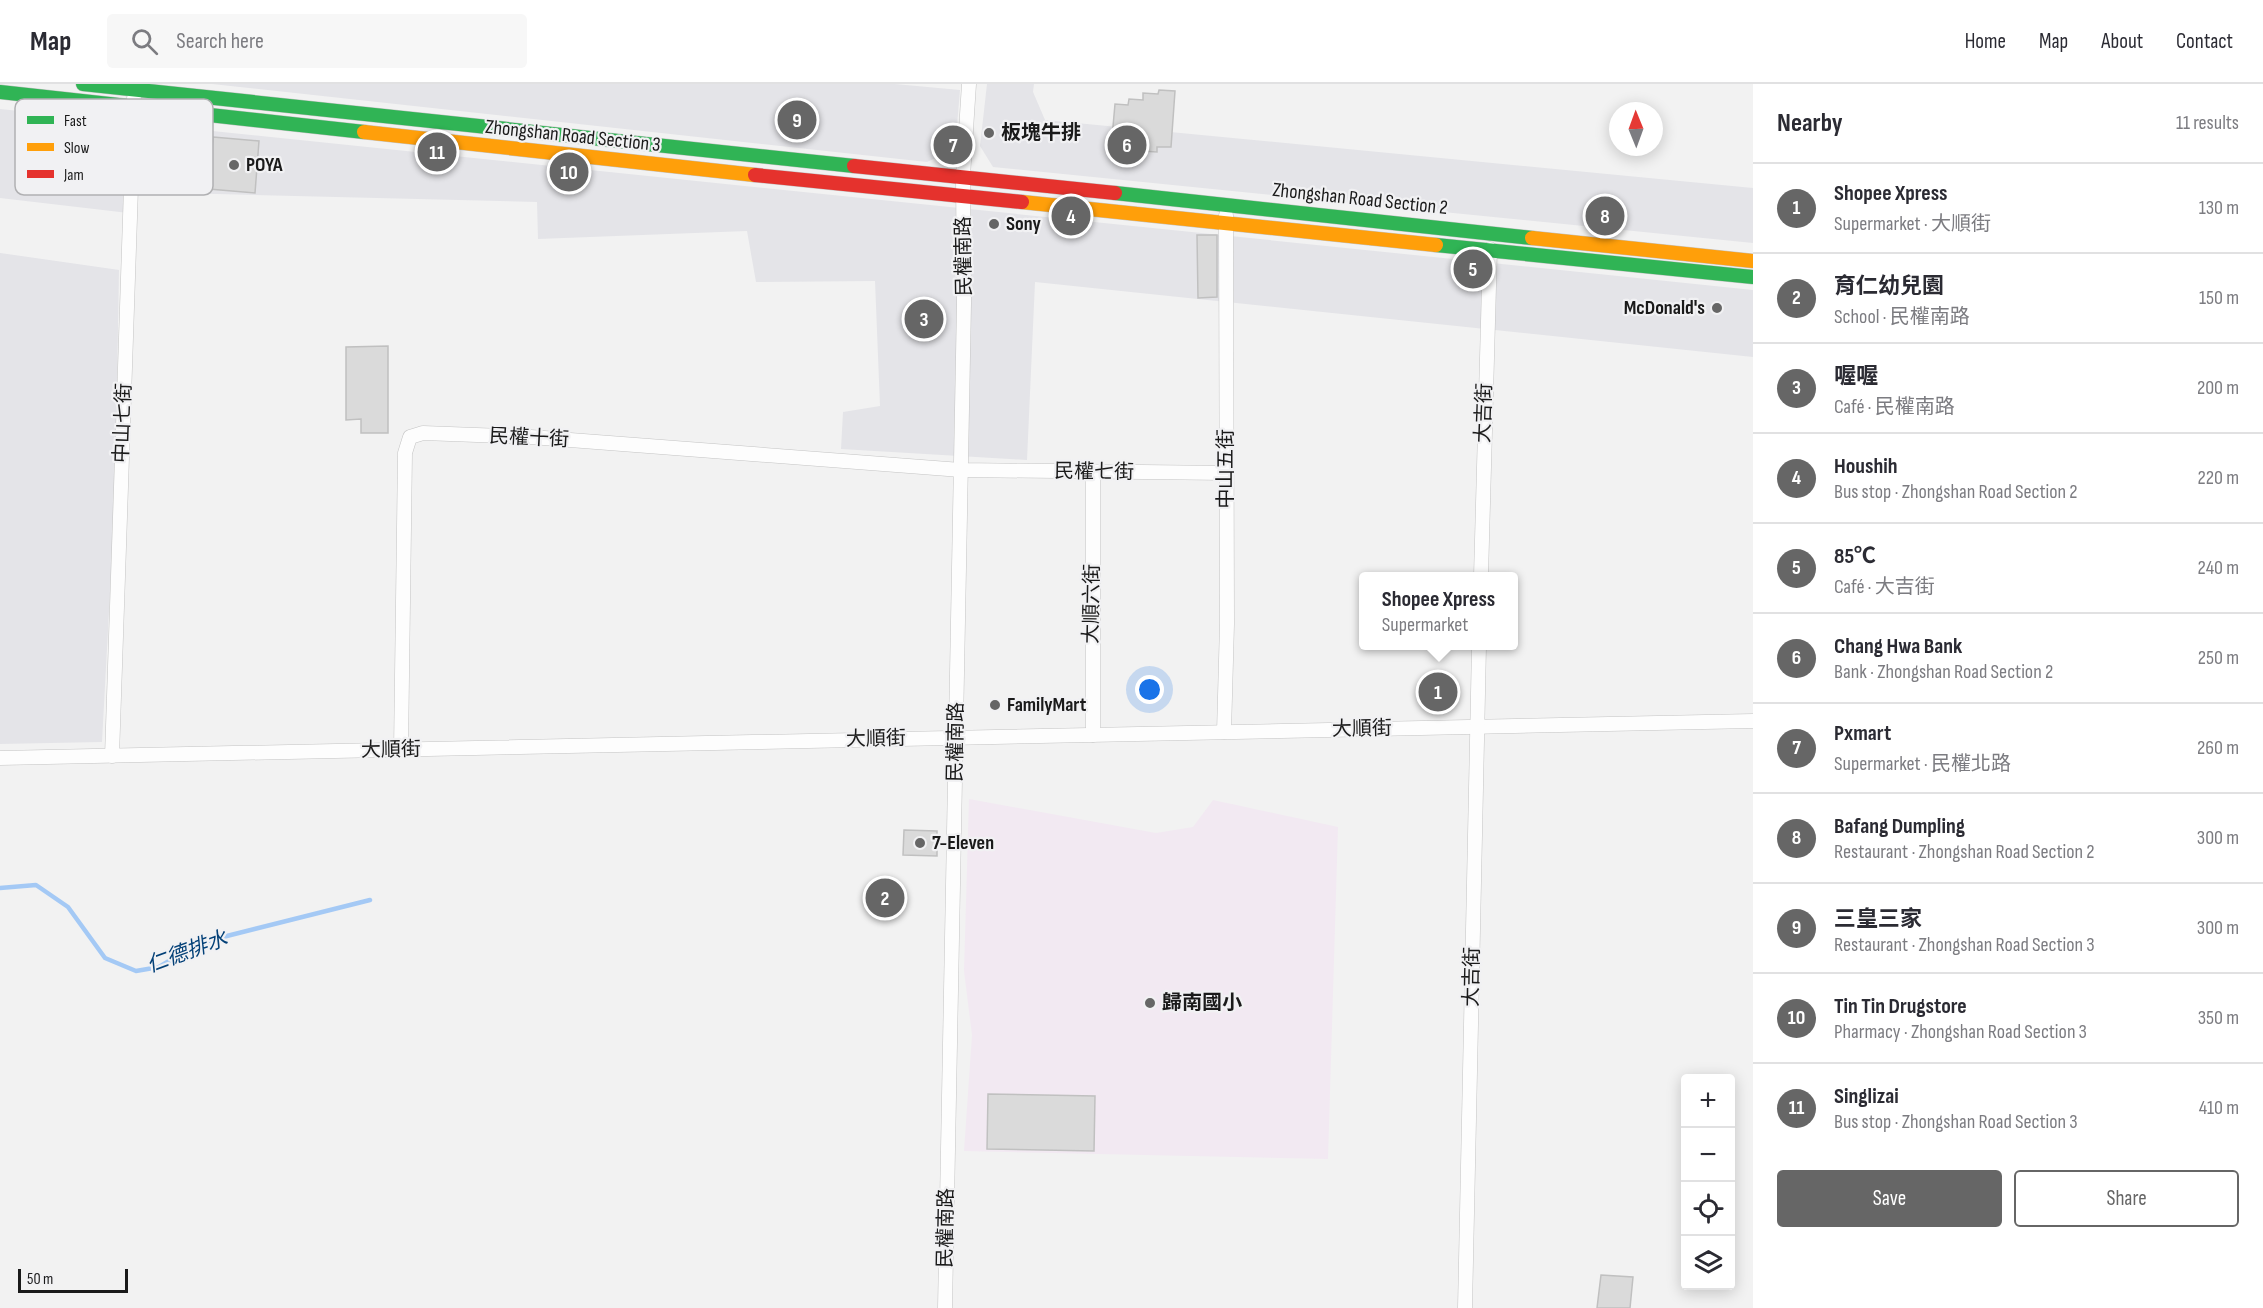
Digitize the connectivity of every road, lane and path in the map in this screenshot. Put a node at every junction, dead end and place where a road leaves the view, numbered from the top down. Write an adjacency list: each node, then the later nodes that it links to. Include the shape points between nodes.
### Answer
1 (83, 84): 3 (main road, Zhongshan Road Section 3)
2 (969, 84): 8 (street, 民權南路)
3 (134, 90): 6 (street, 中山七街); 8 (main road, Zhongshan Road Section 3)
4 (0, 93): 5 (main road, Zhongshan Road Section 3)
5 (50, 99)
6 (134, 99)
7 (213, 117): 10 (main road, Zhongshan Road Section 3)
8 (963, 176): 10 (street, 民權南路); 11 (main road, Zhongshan Road Section 2)
9 (131, 195): 27 (street, 中山七街)
10 (962, 195): 12 (main road, Zhongshan Road Section 2); 16 (street, 民權南路)
11 (1226, 205): 12 (street, 中山五街); 14 (main road, Zhongshan Road Section 2)
12 (1226, 222): 13 (main road, Zhongshan Road Section 2); 18 (street, 中山五街)
13 (1490, 249): 15 (main road, Zhongshan Road Section 2); 19 (street, 大吉街)
14 (1753, 261)
15 (1753, 277)
16 (961, 470): 17 (street, 民權七街); 25 (street, 民權南路); 26 (street, 民權十街, via 531,437 423,433 410,437 405,453)
17 (1093, 472): 18 (street, 民權七街); 24 (street, 大順六街)
18 (1226, 473): 23 (street, 中山五街)
19 (1480, 572)
20 (1479, 650): 22 (street, 大吉街)
21 (1753, 721): 22 (street, 大順街)
22 (1477, 727): 23 (street, 大順街); 30 (street, 大吉街)
23 (1224, 732): 24 (street, 大順街)
24 (1093, 735): 25 (street, 大順街)
25 (956, 738): 26 (street, 大順街); 29 (street, 民權南路)
26 (401, 750): 27 (street, 大順街)
27 (112, 756): 28 (street, 大順街)
28 (0, 758)
29 (945, 1308)
30 (1465, 1308)

